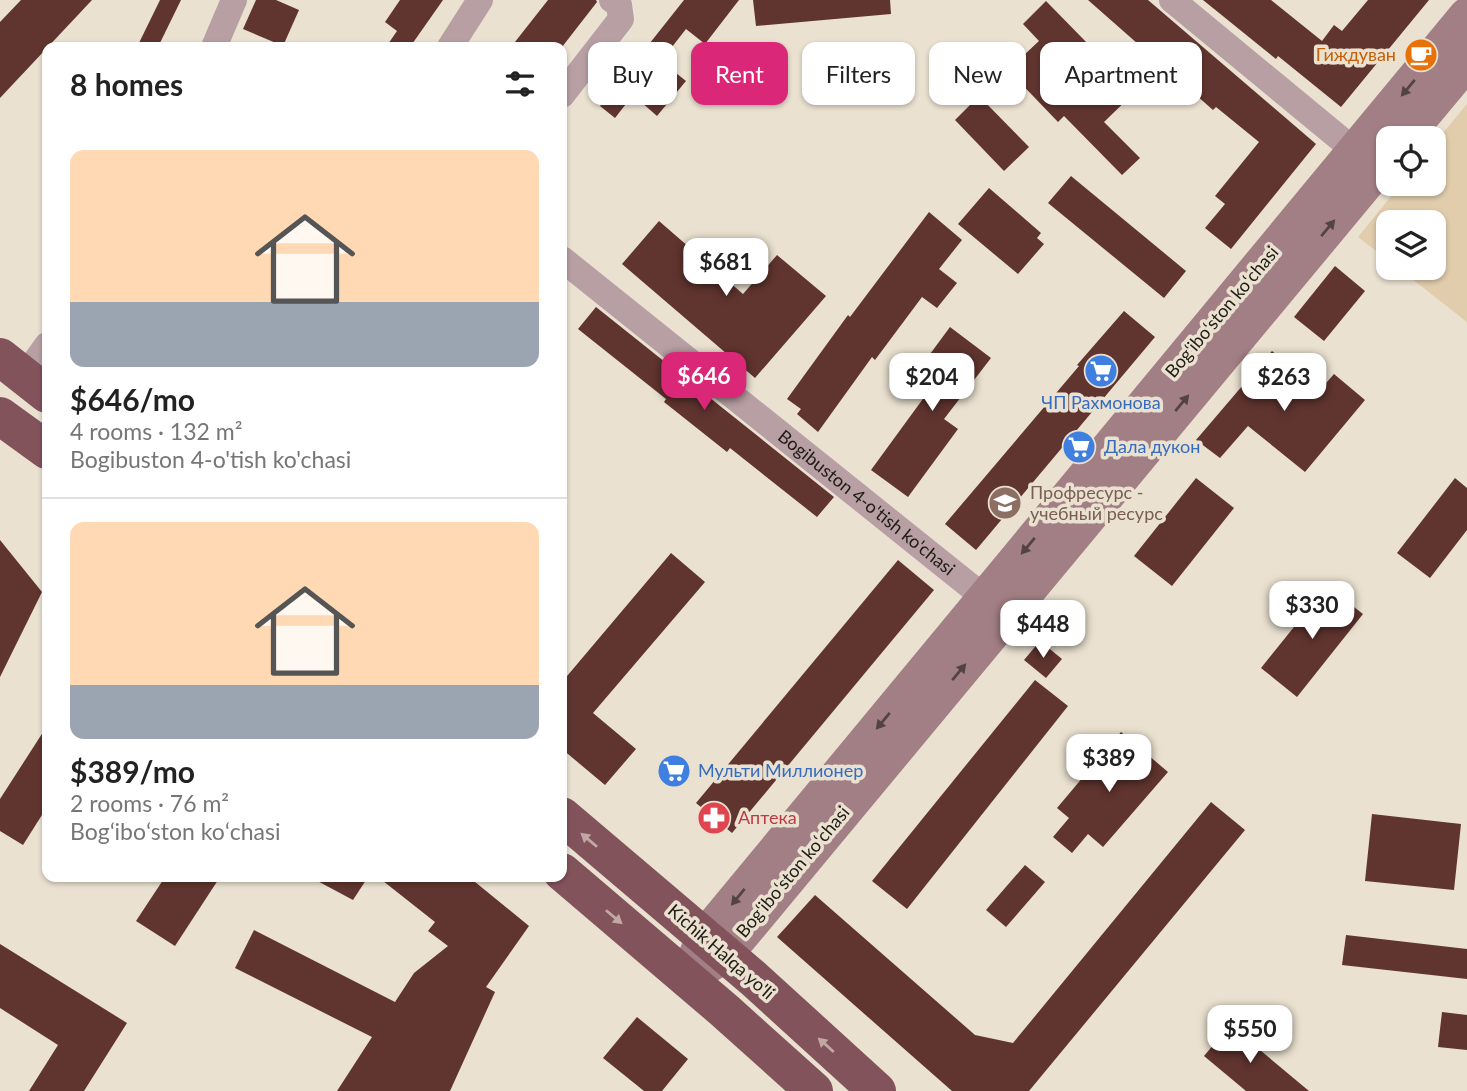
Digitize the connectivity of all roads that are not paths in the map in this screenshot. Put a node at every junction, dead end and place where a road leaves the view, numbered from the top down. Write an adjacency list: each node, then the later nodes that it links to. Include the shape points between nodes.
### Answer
1 (234, 0): 6 (street)
2 (480, 0): 7 (street)
3 (612, 0): 9 (street, via 619,5 621,19)
4 (1172, 0): 11 (street)
5 (1467, 16): 11 (street, Bogʻiboʻston koʻchasi, one-way to 11)
6 (216, 42)
7 (453, 42)
8 (1467, 61): 10 (street)
9 (567, 89)
10 (1413, 126)
11 (1371, 154): 18 (street, Bogʻiboʻston koʻchasi)
12 (567, 263): 18 (street, Bogibuston 4-o'tish ko'chasi)
13 (42, 352): 14 (street)
14 (24, 376): 15 (highway)
15 (0, 408)
16 (0, 415): 17 (highway)
17 (42, 446)
18 (996, 607): 21 (street, Bogʻiboʻston koʻchasi)
19 (567, 820): 21 (highway, Kichik Halqa yo'li, one-way to 19)
20 (567, 877): 22 (highway, one-way to 22)
21 (715, 946): 22 (street, Bogʻiboʻston koʻchasi); 24 (highway, Kichik Halqa yo'li, one-way to 21)
22 (687, 979): 23 (highway)
23 (814, 1091)
24 (877, 1091)

